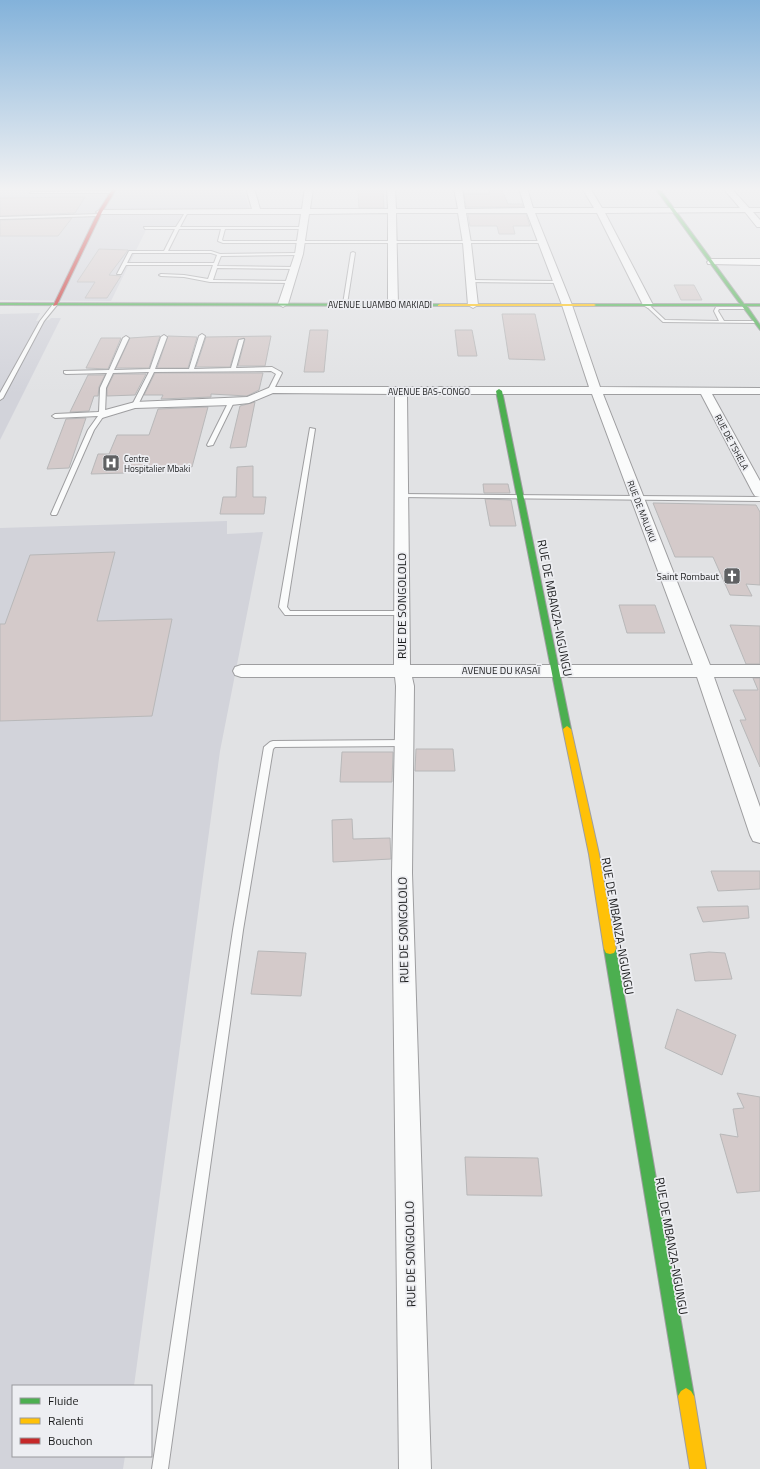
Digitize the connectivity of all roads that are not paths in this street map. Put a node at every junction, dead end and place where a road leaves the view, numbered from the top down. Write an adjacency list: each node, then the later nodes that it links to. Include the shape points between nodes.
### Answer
1 (78, 257): 25 (street)
2 (128, 257): 13 (lane)
3 (219, 257): 14 (lane)
4 (298, 257): 15 (street)
5 (352, 257): 24 (lane)
6 (393, 257): 26 (street)
7 (468, 257): 19 (street)
8 (549, 257): 21 (street, RUE DE MALUKU)
9 (623, 257): 29 (street)
10 (707, 257): 11 (street)
11 (711, 262): 12 (street); 31 (street)
12 (760, 262)
13 (124, 264): 14 (lane); 16 (lane)
14 (216, 266): 15 (lane); 18 (lane)
15 (295, 268): 20 (street)
16 (119, 273)
17 (161, 275): 18 (lane)
18 (210, 281): 20 (lane)
19 (471, 281): 21 (lane); 27 (street)
20 (290, 282): 23 (street)
21 (559, 282): 28 (street, RUE DE MALUKU)
22 (0, 304): 25 (street, AVENUE LUAMBO MAKIADI)
23 (283, 304): 24 (street, AVENUE LUAMBO MAKIADI); 25 (street, AVENUE LUAMBO MAKIADI)
24 (345, 304): 26 (street, AVENUE LUAMBO MAKIADI)
25 (55, 305): 49 (lane, via 42,321)
26 (393, 305): 27 (street, AVENUE LUAMBO MAKIADI)
27 (473, 305): 28 (street, AVENUE LUAMBO MAKIADI)
28 (567, 305): 29 (street, AVENUE LUAMBO MAKIADI); 46 (street, RUE DE MALUKU)
29 (648, 305): 31 (street, AVENUE LUAMBO MAKIADI); 32 (lane, via 663,320 671,322)
30 (760, 305): 31 (street, AVENUE LUAMBO MAKIADI)
31 (744, 307): 32 (lane, via 718,308 716,311); 33 (street)
32 (722, 322): 33 (lane)
33 (758, 325)
34 (202, 336): 39 (lane)
35 (164, 337): 38 (lane)
36 (126, 338): 41 (lane)
37 (242, 340): 40 (lane)
38 (152, 370): 39 (lane); 41 (lane); 51 (lane)
39 (191, 370): 40 (lane)
40 (233, 370): 43 (lane, via 277,371 279,373)
41 (112, 371): 42 (lane); 52 (lane, via 103,388)
42 (66, 372)
43 (271, 390): 45 (street, AVENUE BAS-CONGO); 50 (street, AVENUE BAS-CONGO, via 249,400)
44 (499, 390): 45 (street, AVENUE BAS-CONGO); 46 (street, AVENUE BAS-CONGO); 58 (street, RUE DE MBANZA-NGUNGU)
45 (401, 391): 57 (street, RUE DE SONGOLOLO)
46 (596, 391): 47 (street, AVENUE BAS-CONGO); 59 (street, RUE DE MALUKU)
47 (705, 391): 48 (street, AVENUE BAS-CONGO); 56 (street, RUE DE TSHELA)
48 (760, 391)
49 (0, 398)
50 (231, 402): 51 (street, AVENUE BAS-CONGO); 55 (lane)
51 (135, 405): 52 (street, AVENUE BAS-CONGO)
52 (102, 414): 53 (lane); 61 (lane, via 91,430)
53 (55, 416)
54 (312, 429): 62 (lane, via 283,607 288,613)
55 (210, 446)
56 (760, 493)
57 (401, 496): 58 (lane); 62 (street, RUE DE SONGOLOLO)
58 (520, 498): 59 (lane); 64 (street, RUE DE MBANZA-NGUNGU)
59 (637, 498): 60 (lane); 65 (street, RUE DE MALUKU)
60 (760, 499)
61 (54, 514)
62 (401, 613): 63 (street, RUE DE SONGOLOLO)
63 (402, 670): 64 (street, AVENUE DU KASAÏ); 66 (street, AVENUE DU KASAÏ); 68 (street, RUE DE SONGOLOLO)
64 (555, 670): 65 (street, AVENUE DU KASAÏ); 72 (street, RUE DE MBANZA-NGUNGU, via 594,854)
65 (703, 670): 67 (street, AVENUE DU KASAÏ); 69 (street, RUE DE MALUKU)
66 (241, 671)
67 (760, 671)
68 (404, 743): 70 (lane, via 273,744 269,747 238,930); 71 (street, RUE DE SONGOLOLO, via 402,873)
69 (760, 835)
70 (160, 1469)
71 (415, 1469)
72 (698, 1469)

